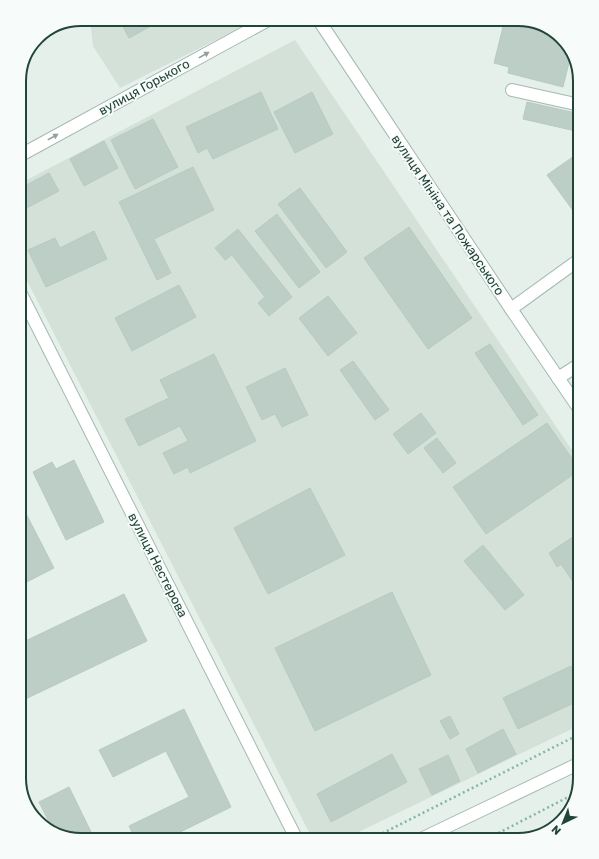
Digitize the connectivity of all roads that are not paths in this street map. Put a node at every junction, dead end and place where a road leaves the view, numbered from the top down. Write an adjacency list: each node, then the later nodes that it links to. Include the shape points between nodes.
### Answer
1 (257, 26): 5 (street, вулиця Горького, one-way to 1)
2 (323, 26): 8 (street, вулиця Мініна та Пожарського)
3 (512, 90): 4 (street)
4 (573, 103)
5 (26, 152)
6 (573, 264): 8 (street)
7 (26, 304): 13 (street, вулиця Нестерова)
8 (511, 309): 10 (street, вулиця Мініна та Пожарського)
9 (573, 368): 10 (street)
10 (558, 378): 11 (street, вулиця Мініна та Пожарського)
11 (573, 400)
12 (573, 765): 14 (street)
13 (293, 833)
14 (433, 833)

